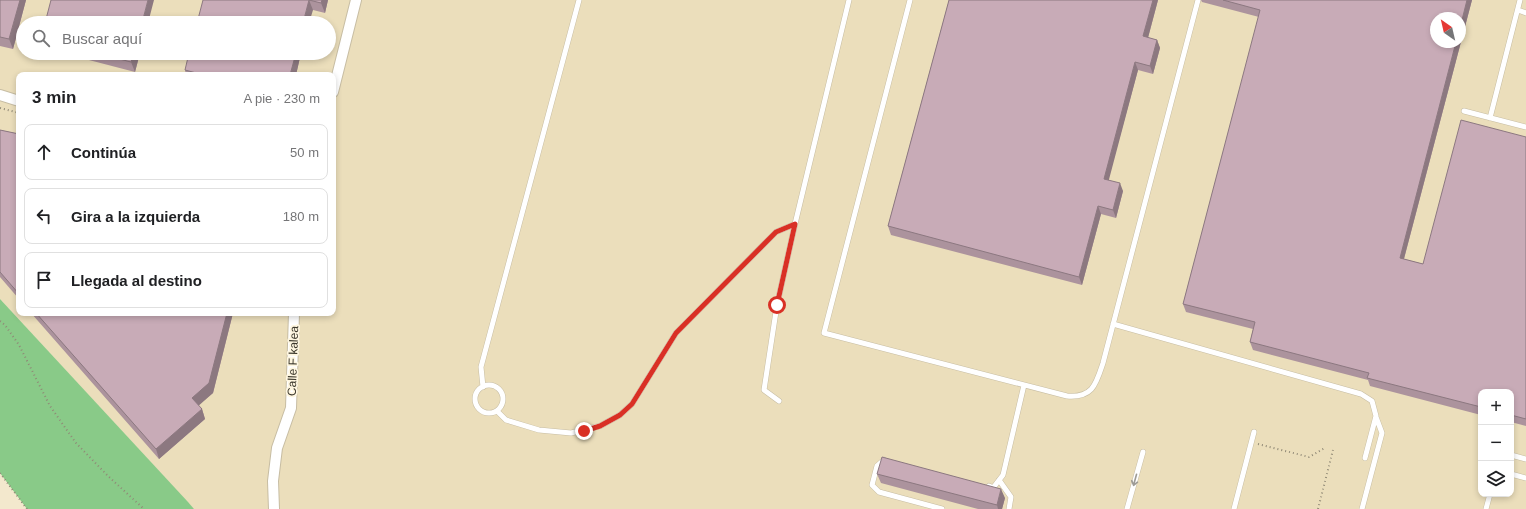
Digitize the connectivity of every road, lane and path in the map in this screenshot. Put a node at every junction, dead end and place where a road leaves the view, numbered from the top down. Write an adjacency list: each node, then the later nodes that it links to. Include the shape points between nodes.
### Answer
1 (356, 0): 9 (street)
2 (578, 0): 22 (lane, via 481,367)
3 (850, 0): 17 (lane)
4 (910, 0): 21 (lane, via 824,333)
5 (1198, 0): 20 (lane)
6 (1520, 0): 7 (lane)
7 (1518, 10): 8 (lane); 15 (lane)
8 (1526, 13)
9 (336, 80)
10 (0, 95): 11 (street)
11 (16, 100)
12 (0, 108): 14 (path)
13 (1464, 111): 15 (lane)
14 (16, 112)
15 (1490, 118): 16 (lane)
16 (1526, 127)
17 (795, 224): 23 (lane, via 777,305 764,390); 24 (lane, via 776,232 676,333 632,404 620,415 600,426 571,433 539,430 506,420)
18 (294, 316): 43 (street, Calle F kalea, via 292,408 277,448)
19 (0, 321): 42 (path, via 19,345 50,406 76,443)
20 (1113, 324): 21 (lane, via 1095,385 1087,394 1079,397 1067,396); 25 (lane, via 1361,394 1372,401)
21 (1024, 385): 38 (lane, via 1003,475)
22 (482, 386): 24 (lane, via 495,386 502,393 502,403); 24 (lane, via 475,396 476,405 488,414)
23 (780, 401)
24 (497, 411)
25 (1376, 416): 32 (lane); 49 (lane, via 1382,433)
26 (1254, 432): 27 (lane)
27 (1252, 442): 28 (path, via 1309,457); 47 (lane)
28 (1325, 448)
29 (1333, 450): 48 (path)
30 (1143, 452): 46 (lane, one-way to 46)
31 (1514, 456): 33 (lane)
32 (1364, 458)
33 (1526, 459)
34 (890, 462): 44 (lane, via 883,460 877,466 872,486 879,492)
35 (0, 473): 41 (path)
36 (1514, 475): 37 (lane)
37 (1526, 478)
38 (999, 480): 39 (lane, via 993,488); 45 (lane, via 1011,497)
39 (981, 484)
40 (1489, 497): 50 (lane)
41 (27, 509)
42 (144, 509)
43 (274, 509)
44 (942, 509)
45 (1009, 509)
46 (1128, 509)
47 (1234, 509)
48 (1318, 509)
49 (1362, 509)
50 (1486, 509)

